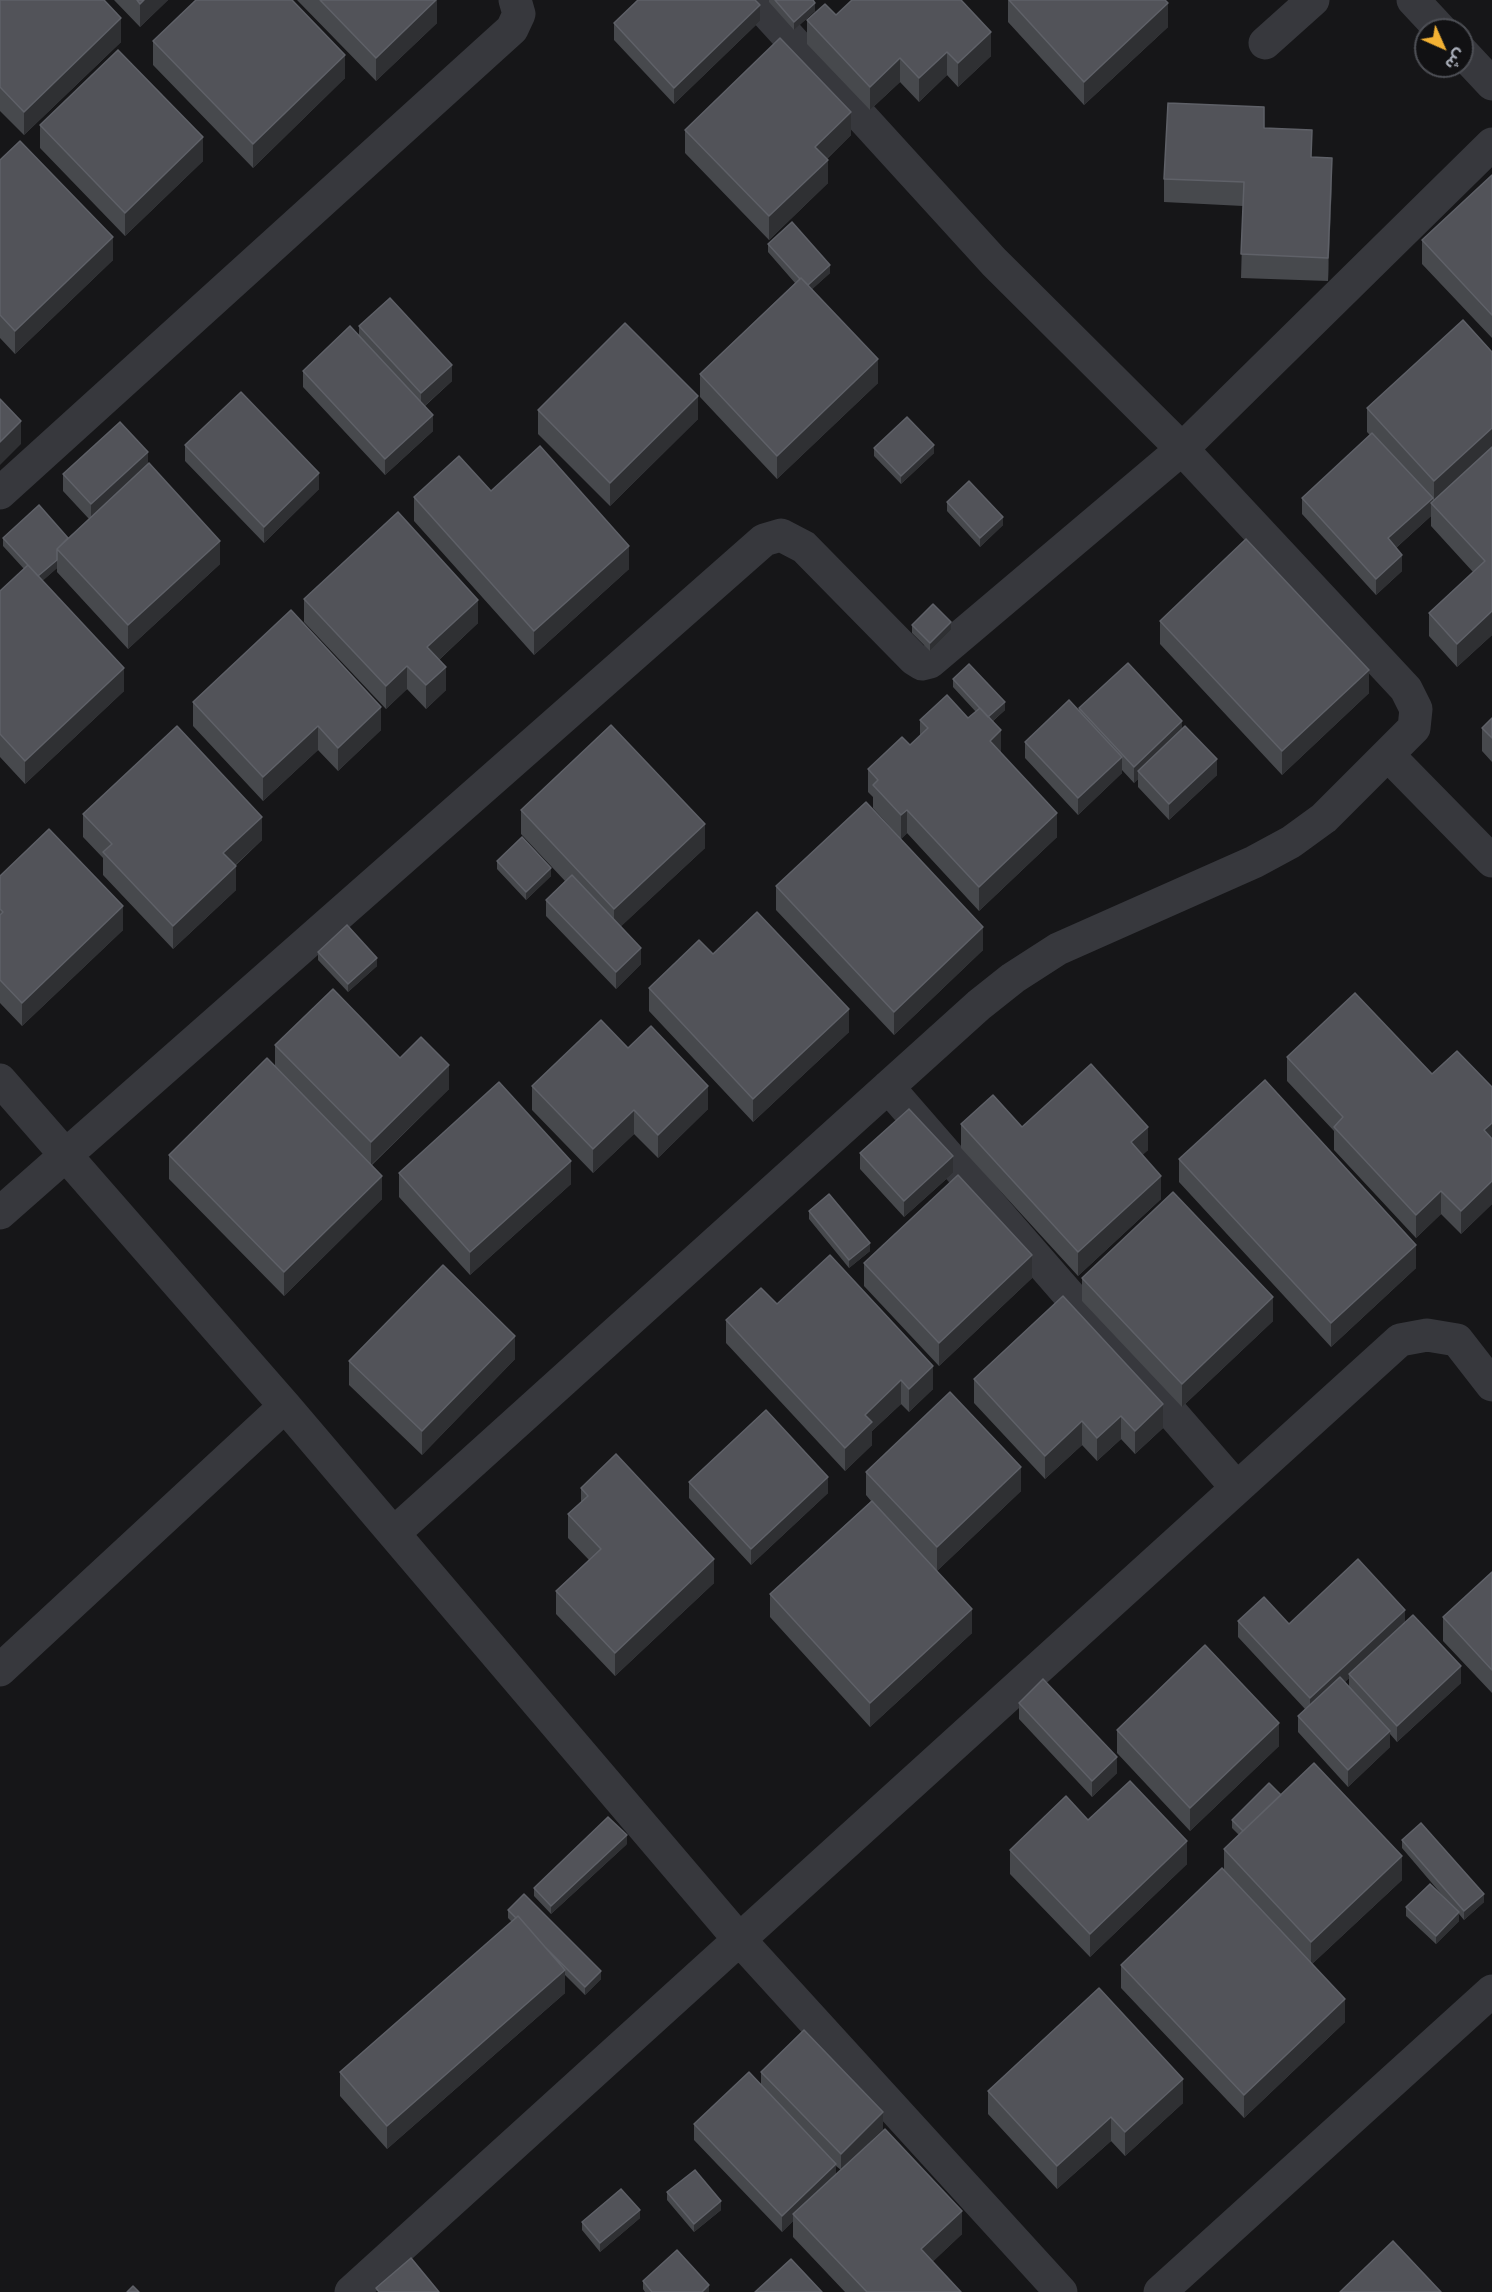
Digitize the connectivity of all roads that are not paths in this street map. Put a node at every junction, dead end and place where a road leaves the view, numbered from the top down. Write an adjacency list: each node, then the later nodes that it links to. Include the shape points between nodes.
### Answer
1 (515, 0): 11 (street, via 519,14 512,29)
2 (755, 0): 10 (street, via 994,262)
3 (1313, 0): 6 (street)
4 (1413, 0): 5 (street)
5 (1430, 18)
6 (1265, 43)
7 (1474, 65): 8 (street)
8 (1492, 84)
9 (1492, 144): 10 (street)
10 (1182, 450): 12 (street, via 1406,689 1416,709 1414,728); 16 (street, via 940,655 922,664 804,547 781,536 764,540)
11 (0, 493)
12 (1388, 755): 13 (street); 15 (street, via 1324,818 1292,842 1058,949 1013,978)
13 (1492, 861)
14 (0, 1080): 16 (street)
15 (888, 1087): 20 (street); 21 (street)
16 (65, 1155): 17 (street); 19 (street)
17 (0, 1213)
18 (1492, 1385): 20 (street, via 1457,1340 1427,1335 1400,1340)
19 (285, 1406): 21 (street); 22 (street)
20 (1237, 1488): 23 (street)
21 (394, 1533): 23 (street)
22 (0, 1670)
23 (738, 1938): 25 (street); 26 (street)
24 (1492, 1991): 27 (street)
25 (351, 2292)
26 (1061, 2292)
27 (1160, 2292)

